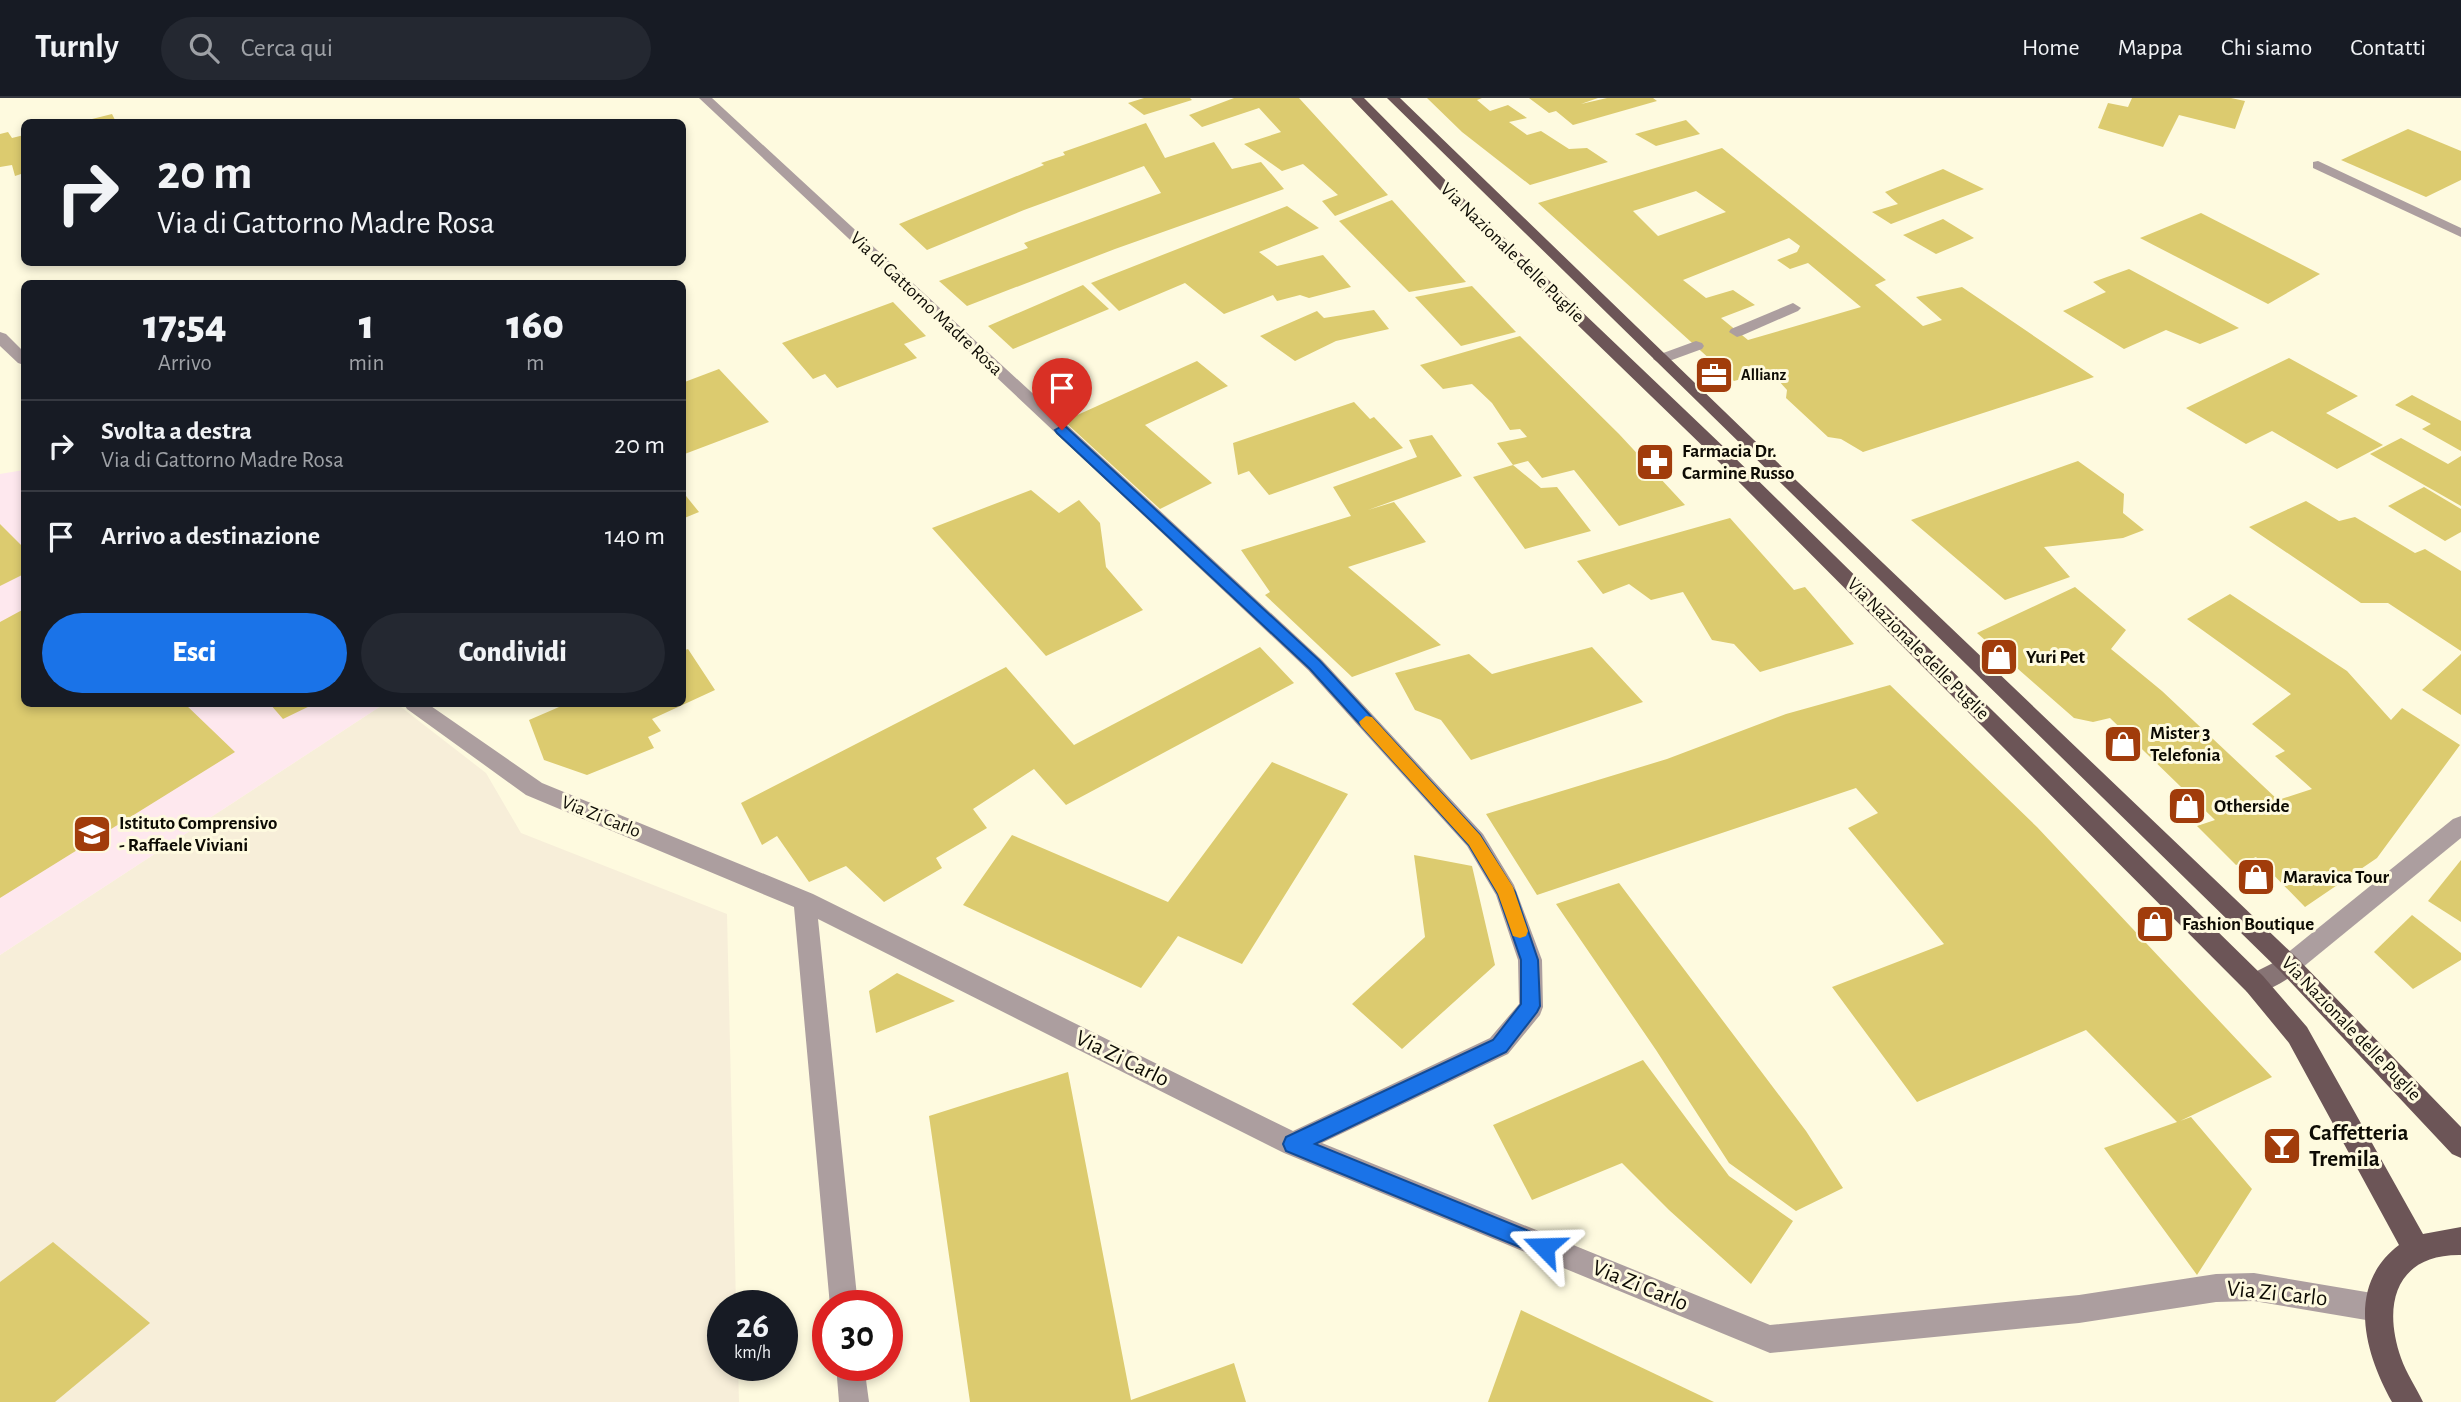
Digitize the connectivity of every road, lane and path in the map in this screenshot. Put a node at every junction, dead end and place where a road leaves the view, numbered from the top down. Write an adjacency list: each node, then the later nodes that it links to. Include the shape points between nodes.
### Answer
1 (705, 98): 17 (street, Via di Gattorno Madre Rosa, via 1315,665 1475,840 1506,892 1530,960 1531,1006 1499,1046)
2 (1357, 98): 16 (main road, Via Nazionale delle Puglie)
3 (1394, 98): 11 (main road, Via Nazionale delle Puglie)
4 (2318, 165): 5 (street)
5 (2461, 233)
6 (1793, 308): 7 (street)
7 (1737, 332)
8 (0, 337): 10 (street)
9 (1696, 346): 11 (street)
10 (21, 357)
11 (1661, 359): 15 (main road, Via Nazionale delle Puglie)
12 (418, 707): 14 (street, Via Zi Carlo, via 534,789)
13 (2461, 825): 15 (street)
14 (805, 901): 17 (street, Via Zi Carlo); 21 (street)
15 (2289, 965): 16 (main road); 18 (main road, Via Nazionale delle Puglie)
16 (2255, 984): 20 (main road, Via Nazionale delle Puglie, via 2298,1035)
17 (1293, 1144): 22 (street, Via Zi Carlo, via 1770,1339 2079,1310 2216,1287 2255,1287)
18 (2461, 1145)
19 (2461, 1241): 20 (main road)
20 (2416, 1249): 22 (main road, via 2389,1272)
21 (842, 1290)
22 (2378, 1308): 25 (main road, via 2382,1344)
23 (852, 1381): 24 (street)
24 (854, 1402)
25 (2408, 1402)

